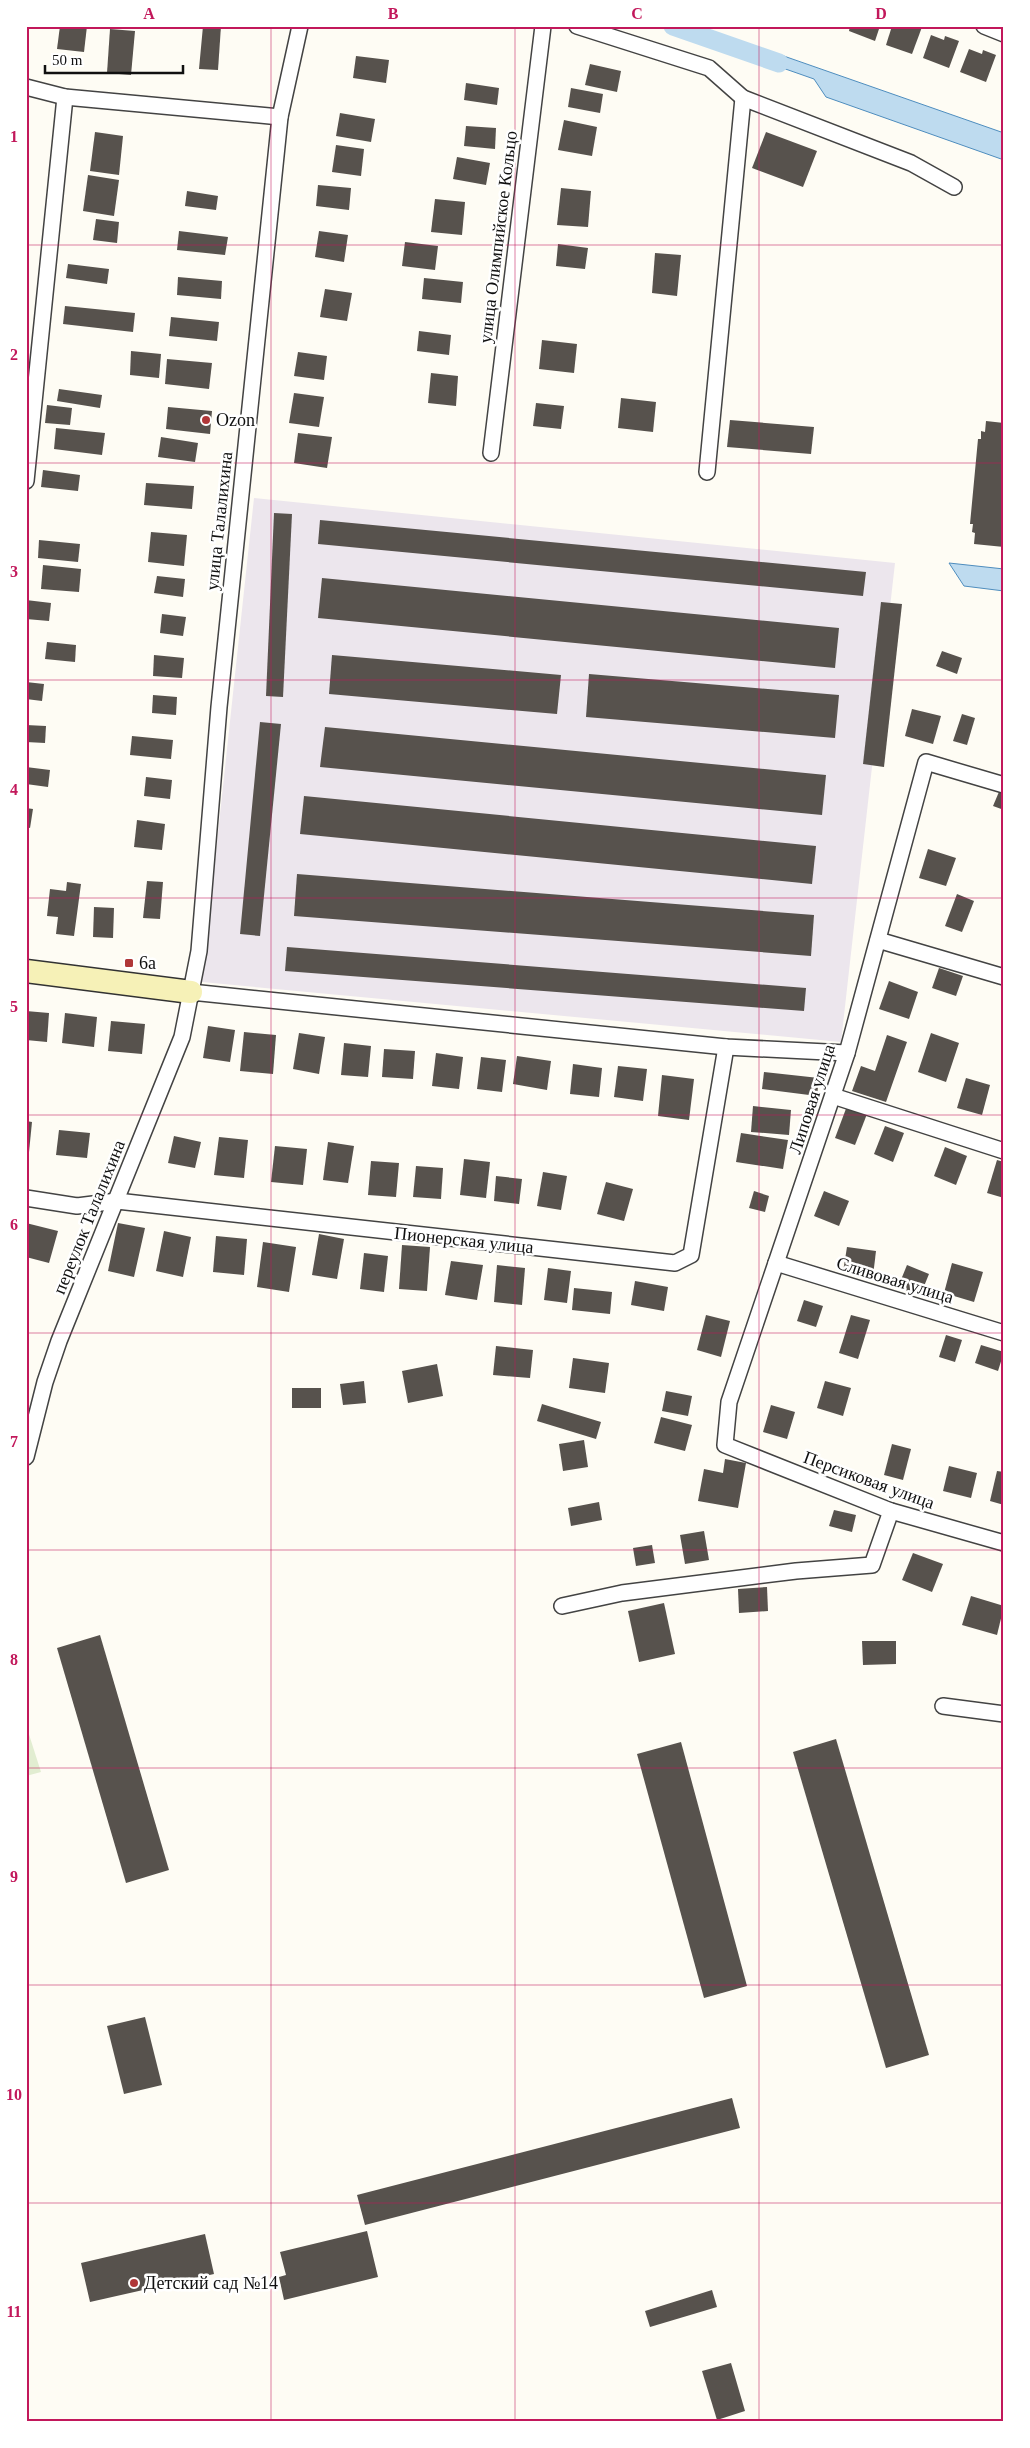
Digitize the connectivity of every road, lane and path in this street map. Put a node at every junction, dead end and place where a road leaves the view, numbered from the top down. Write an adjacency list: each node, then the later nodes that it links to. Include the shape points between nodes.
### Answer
1 (300, 26): 9 (street, улица Талалихина)
2 (542, 26): 11 (street, улица Олимпийское Кольцо)
3 (577, 26): 8 (street, via 709,68)
4 (984, 26): 5 (street)
5 (1004, 34)
6 (26, 87): 7 (street)
7 (65, 97): 9 (street); 13 (street)
8 (743, 98): 10 (street, via 911,163); 12 (street)
9 (280, 117): 18 (street, улица Талалихина, via 219,707 199,951)
10 (954, 187)
11 (490, 453)
12 (707, 472)
13 (26, 481)
14 (1004, 785): 15 (street, Липовая улица, via 926,762)
15 (878, 940): 17 (street); 20 (street, Липовая улица)
16 (26, 970): 18 (street)
17 (1004, 977)
18 (191, 992): 19 (street); 24 (street, переулок Талалихина, via 182,1037)
19 (726, 1048): 20 (street); 24 (street, Пионерская улица, via 691,1255 675,1263)
20 (847, 1053): 21 (street, Липовая улица)
21 (833, 1096): 22 (street); 25 (street, Липовая улица)
22 (1004, 1151)
23 (26, 1198): 24 (street, Пионерская улица, via 77,1206)
24 (117, 1201): 28 (street, переулок Талалихина, via 59,1341)
25 (776, 1263): 26 (street, Сливовая улица); 27 (street, Липовая улица, via 728,1402)
26 (1004, 1333)
27 (725, 1445): 29 (street, Персиковая улица)
28 (26, 1457)
29 (891, 1511): 30 (street, Персиковая улица); 31 (street, via 872,1565 622,1593)
30 (1004, 1543)
31 (562, 1606)
32 (943, 1706): 33 (street)
33 (1004, 1714)

